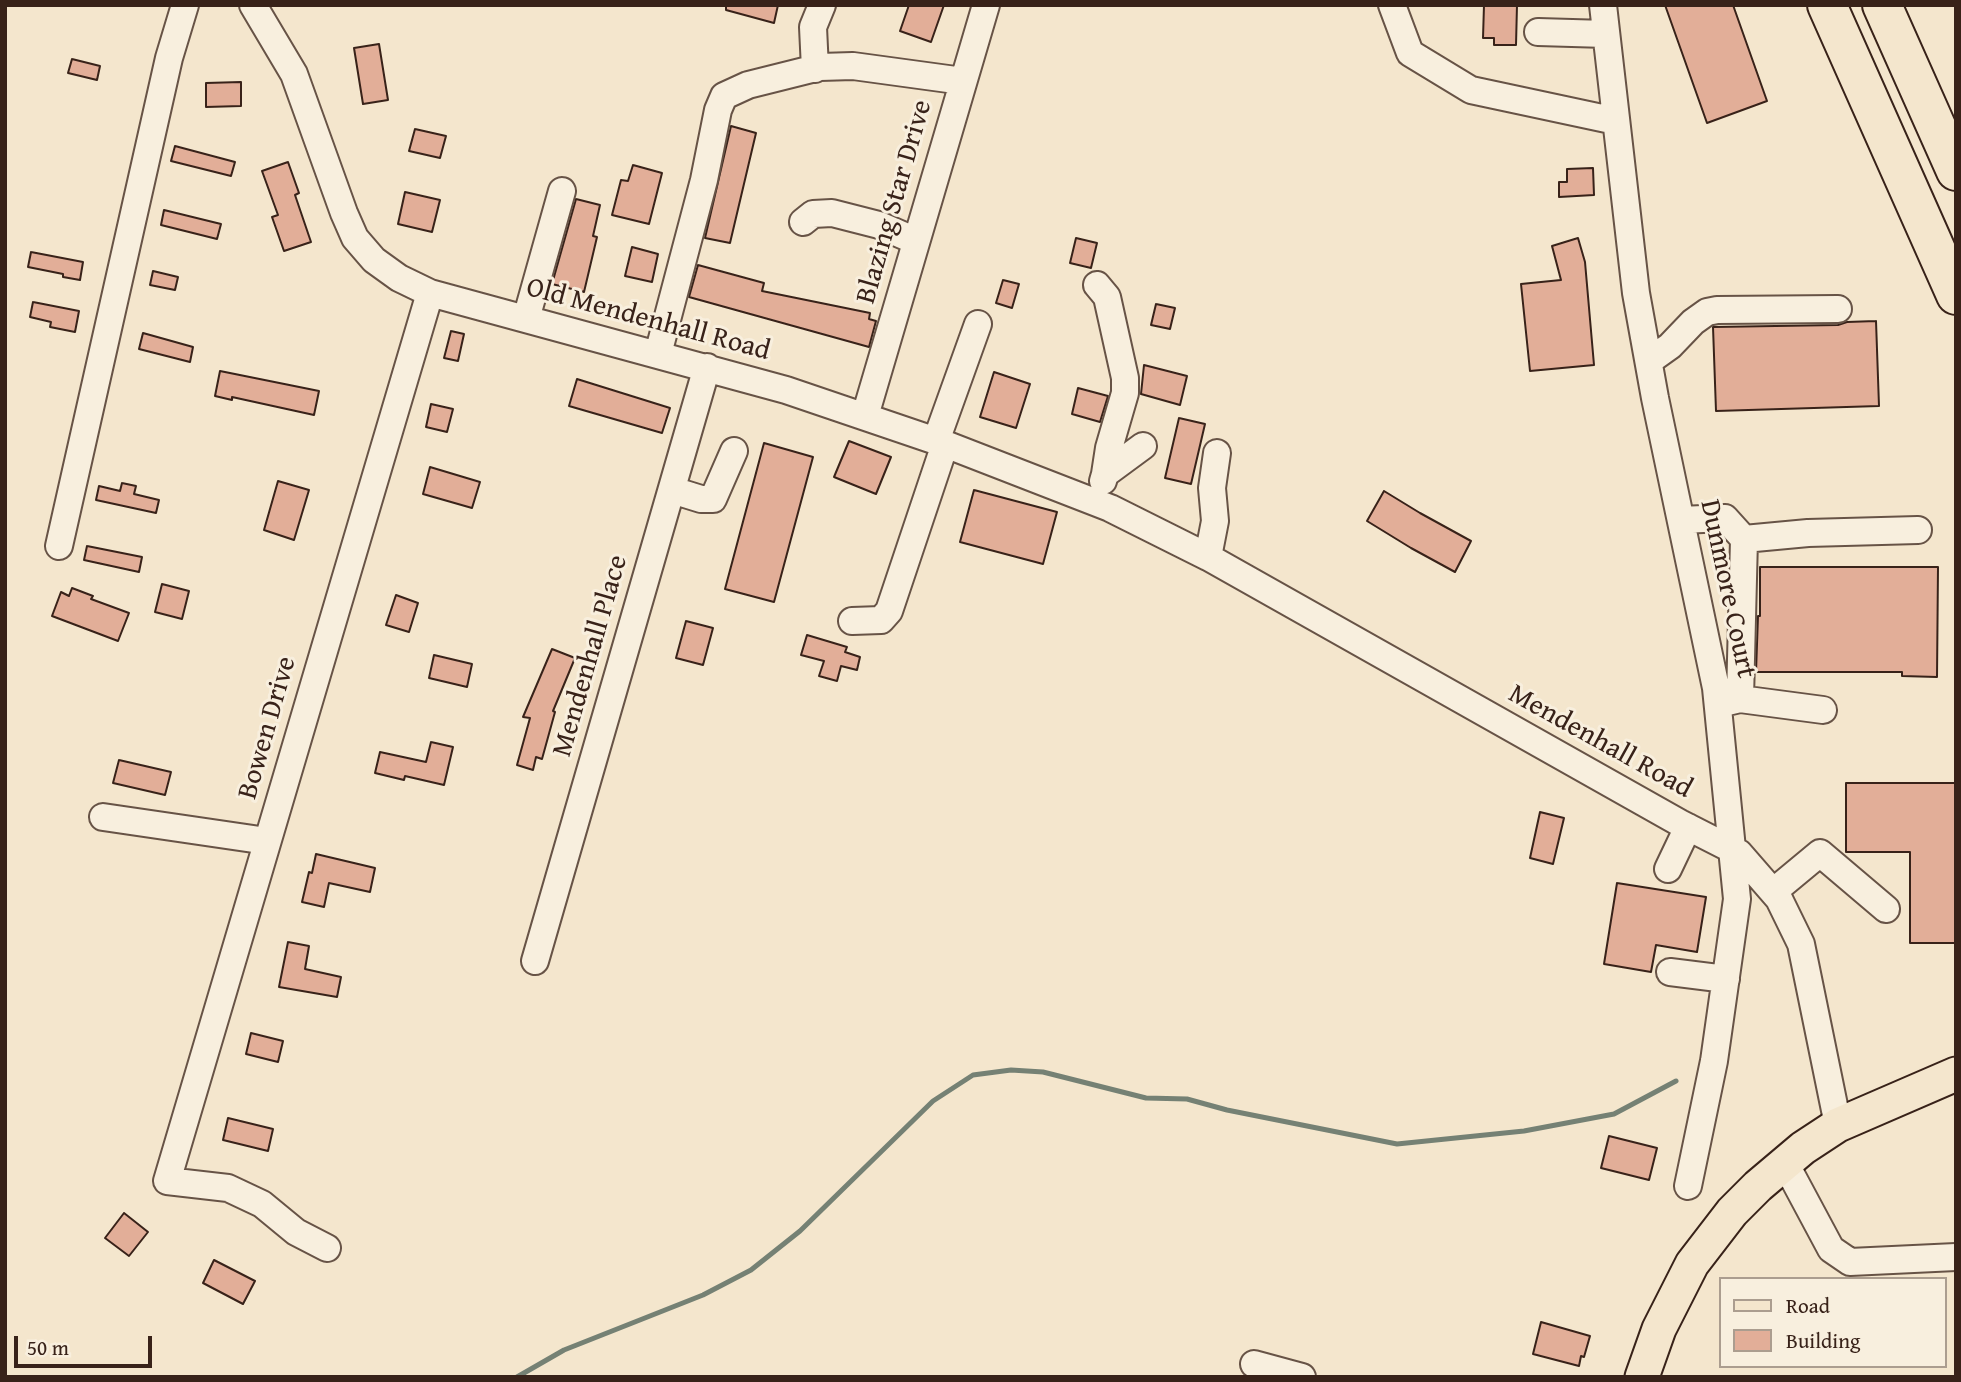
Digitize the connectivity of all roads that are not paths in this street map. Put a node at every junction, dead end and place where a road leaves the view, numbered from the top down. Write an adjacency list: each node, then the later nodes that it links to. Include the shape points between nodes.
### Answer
1 (185, 5): 39 (street, via 169,58)
2 (253, 5): 19 (street, Old Mendenhall Road, via 294,74 355,238 374,260)
3 (822, 5): 11 (street, via 813,27)
4 (986, 5): 12 (street, Blazing Star Drive)
5 (1392, 5): 13 (street, via 1410,53 1471,90)
6 (1603, 5): 10 (street, Dunmore Court)
7 (1827, 5): 20 (highway)
8 (1882, 5): 14 (highway)
9 (1538, 32): 10 (street)
10 (1606, 34): 13 (street, Dunmore Court)
11 (815, 69): 12 (street, via 853,65); 24 (street, via 748,85 721,101)
12 (963, 80): 17 (street, Blazing Star Drive)
13 (1616, 121): 25 (street, Dunmore Court, via 1636,293)
14 (1956, 171)
15 (562, 191): 22 (street)
16 (803, 222): 17 (street, via 813,214 832,213 887,227)
17 (916, 241): 27 (street, Blazing Star Drive)
18 (1097, 285): 32 (street, via 1107,297 1125,378)
19 (430, 293): 22 (street, Old Mendenhall Road); 46 (street, Bowen Drive)
20 (1956, 295)
21 (1838, 309): 25 (street, via 1707,312)
22 (526, 319): 24 (street, Old Mendenhall Road)
23 (978, 324): 28 (street)
24 (658, 355): 26 (street, Old Mendenhall Road)
25 (1649, 361): 35 (street, Dunmore Court)
26 (707, 367): 27 (street, Old Mendenhall Road); 33 (street, Mendenhall Place)
27 (865, 416): 28 (street, Old Mendenhall Road)
28 (941, 443): 34 (street, Old Mendenhall Road); 41 (street, via 889,611 881,620)
29 (1143, 446): 32 (street)
30 (733, 451): 33 (street, via 713,499)
31 (1216, 453): 40 (street, via 1215,521)
32 (1105, 474): 34 (street)
33 (671, 490): 51 (street, Mendenhall Place)
34 (1096, 503): 37 (street, Old Mendenhall Road)
35 (1681, 520): 38 (street, via 1725,518); 42 (street, Dunmore Court)
36 (1918, 530): 38 (street)
37 (1174, 538): 40 (street, Mendenhall Road)
38 (1744, 539): 42 (street)
39 (59, 546)
40 (1208, 557): 45 (street, Mendenhall Road)
41 (852, 621)
42 (1729, 701): 43 (street); 47 (street, Dunmore Court)
43 (1824, 710)
44 (103, 817): 46 (street)
45 (1688, 827): 47 (street, Mendenhall Road); 48 (street)
46 (267, 841): 58 (street, Bowen Drive, via 167,1181 228,1188 262,1204 296,1232)
47 (1732, 850): 49 (street, Mendenhall Road); 53 (street, Dunmore Court, via 1737,899)
48 (1668, 869)
49 (1773, 892): 50 (street, via 1820,853); 55 (street, Mendenhall Road, via 1801,944)
50 (1886, 909)
51 (535, 961)
52 (1670, 972): 53 (street)
53 (1726, 979): 57 (street, Dunmore Court)
54 (1956, 1074): 55 (main road)
55 (1838, 1125): 56 (main road)
56 (1785, 1163): 59 (street, via 1831,1249 1850,1262); 62 (main road, via 1732,1212 1692,1264 1659,1329)
57 (1688, 1186)
58 (327, 1248)
59 (1956, 1257)
60 (1254, 1364): 61 (street)
61 (1301, 1377)
62 (1642, 1377)

